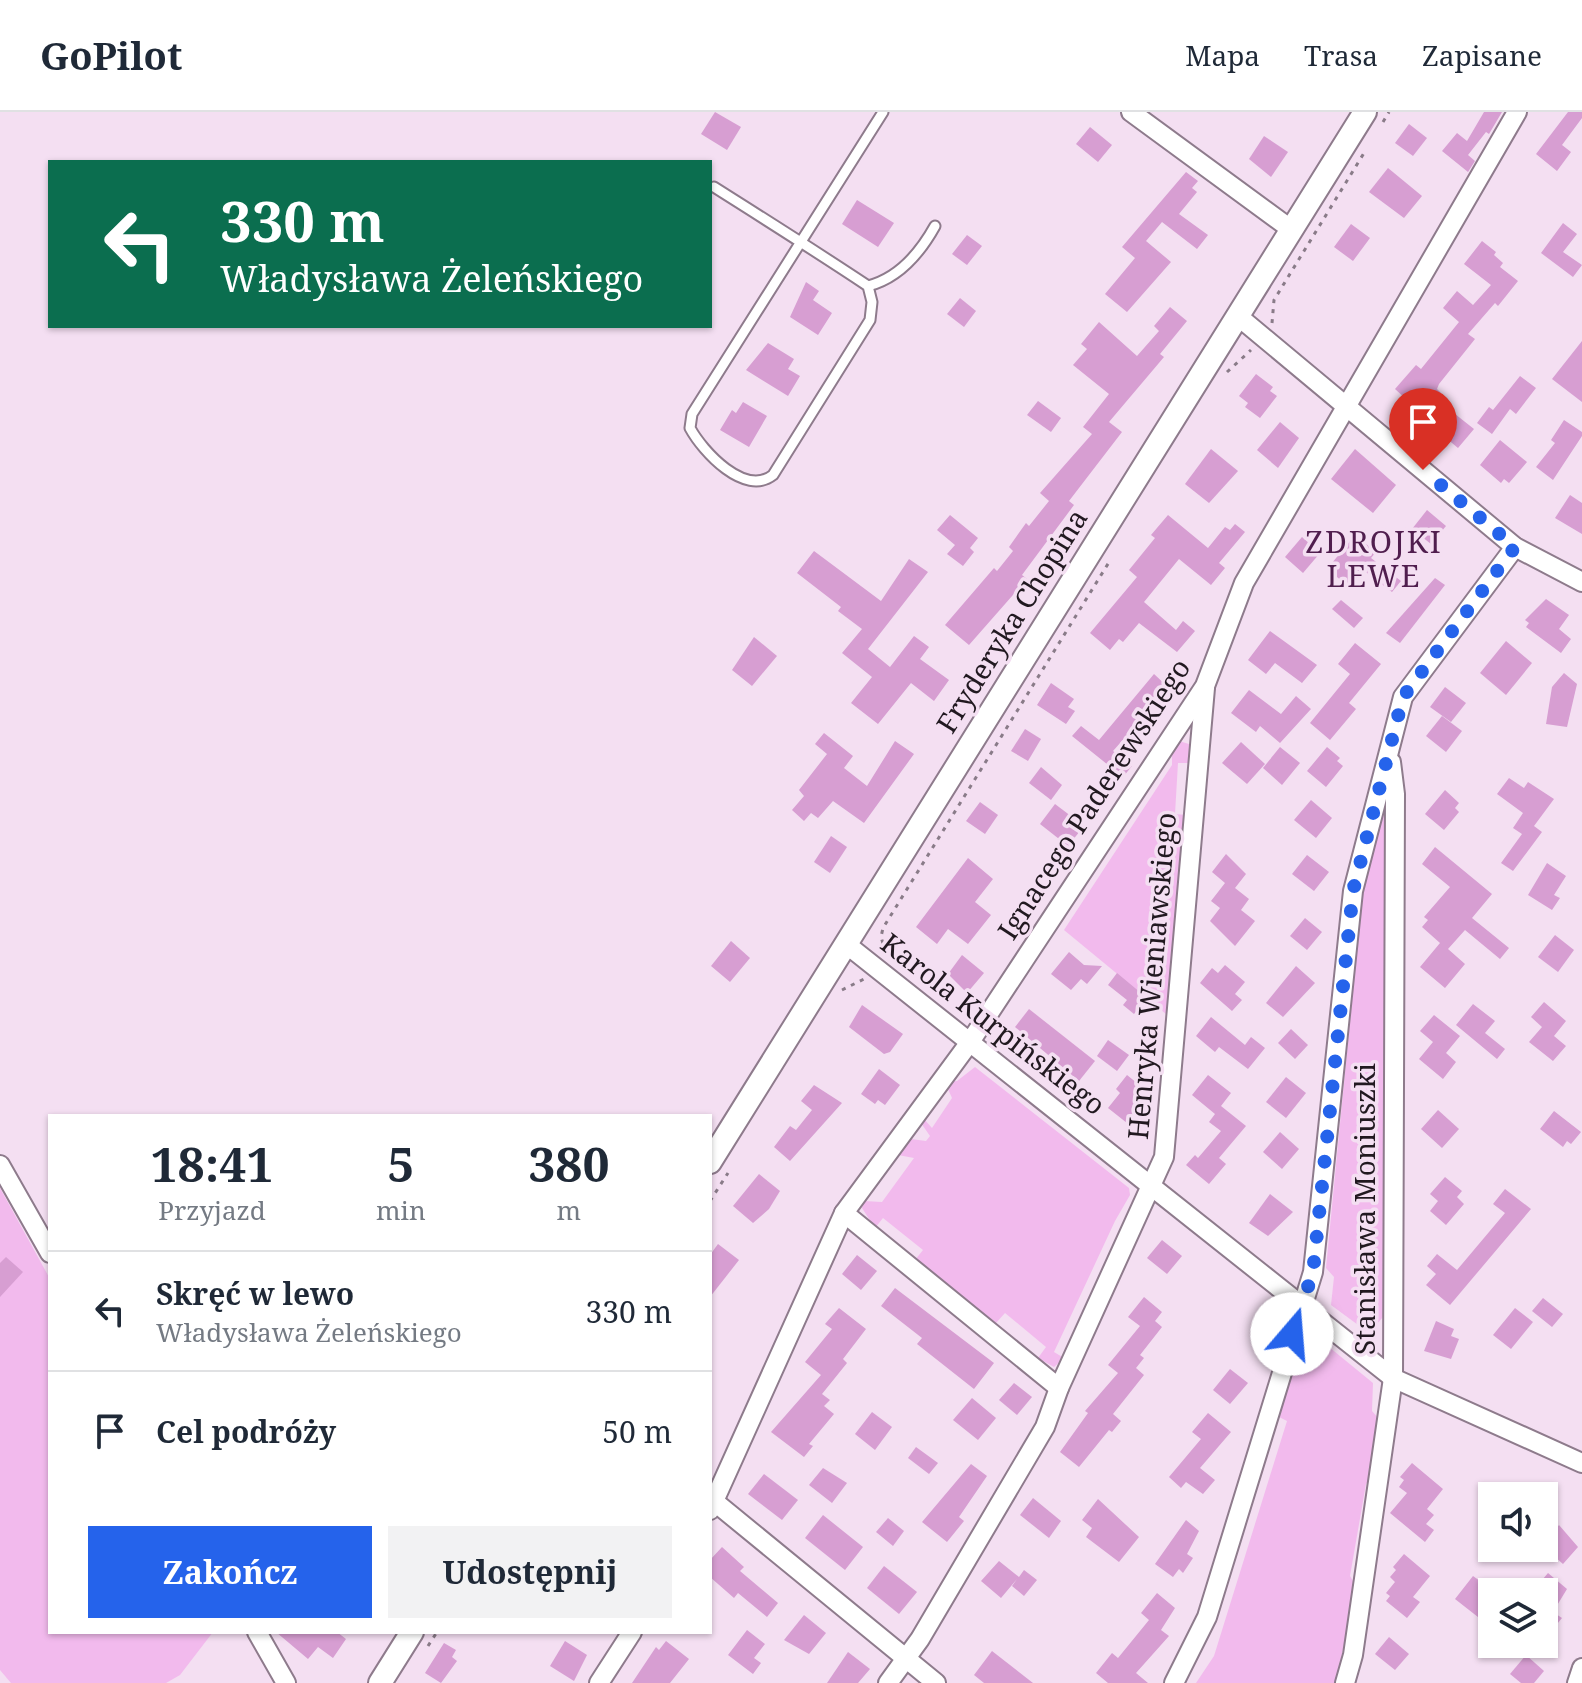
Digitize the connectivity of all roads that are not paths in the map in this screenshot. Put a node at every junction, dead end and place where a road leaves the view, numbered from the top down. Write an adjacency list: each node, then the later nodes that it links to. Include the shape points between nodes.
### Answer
1 (883, 112): 8 (lane)
2 (1131, 112): 7 (street)
3 (1517, 112): 11 (street, Ignacego Paderewskiego)
4 (1373, 119): 7 (street, Fryderyka Chopina)
5 (714, 187): 8 (lane)
6 (935, 226): 9 (lane, via 898,273)
7 (1292, 230): 10 (street, Fryderyka Chopina)
8 (802, 243): 9 (lane); 9 (lane, via 692,414 690,428 709,456 748,481 758,483 773,475 870,320)
9 (868, 286)
10 (1239, 317): 11 (street); 16 (street, Fryderyka Chopina)
11 (1349, 407): 12 (street); 14 (street, Ignacego Paderewskiego, via 1244,583)
12 (1515, 547): 13 (street); 15 (street, Stanisława Moniuszki, via 1403,697)
13 (1582, 582)
14 (1205, 686): 17 (street, Ignacego Paderewskiego); 20 (street, Henryka Wieniawskiego, via 1164,1157)
15 (1390, 751): 23 (street, Stanisława Moniuszki, via 1353,891 1313,1272); 24 (street, Stanisława Moniuszki, via 1395,794)
16 (846, 944): 17 (street, Karola Kurpińskiego); 18 (street, Fryderyka Chopina)
17 (970, 1042): 20 (street, Karola Kurpińskiego); 21 (street, Ignacego Paderewskiego)
18 (712, 1159)
19 (0, 1165): 22 (street)
20 (1151, 1185): 23 (street, Karola Kurpińskiego); 25 (street, Henryka Wieniawskiego)
21 (844, 1213): 25 (street); 27 (street, Ignacego Paderewskiego)
22 (48, 1249)
23 (1300, 1305): 24 (street, Karola Kurpińskiego); 38 (street, Stanisława Moniuszki, via 1207,1617)
24 (1393, 1378): 26 (street, Karola Kurpińskiego); 39 (street, Stanisława Moniuszki)
25 (1059, 1388): 31 (street, Henryka Wieniawskiego, via 1045,1427)
26 (1582, 1463)
27 (712, 1503): 31 (street)
28 (258, 1634): 33 (street)
29 (411, 1634): 34 (street)
30 (631, 1634): 35 (street)
31 (905, 1658): 36 (street, Henryka Wieniawskiego); 37 (street)
32 (1582, 1668): 40 (street)
33 (286, 1683)
34 (380, 1683)
35 (599, 1683)
36 (888, 1683)
37 (936, 1683)
38 (1174, 1683)
39 (1345, 1683)
40 (1577, 1683)

